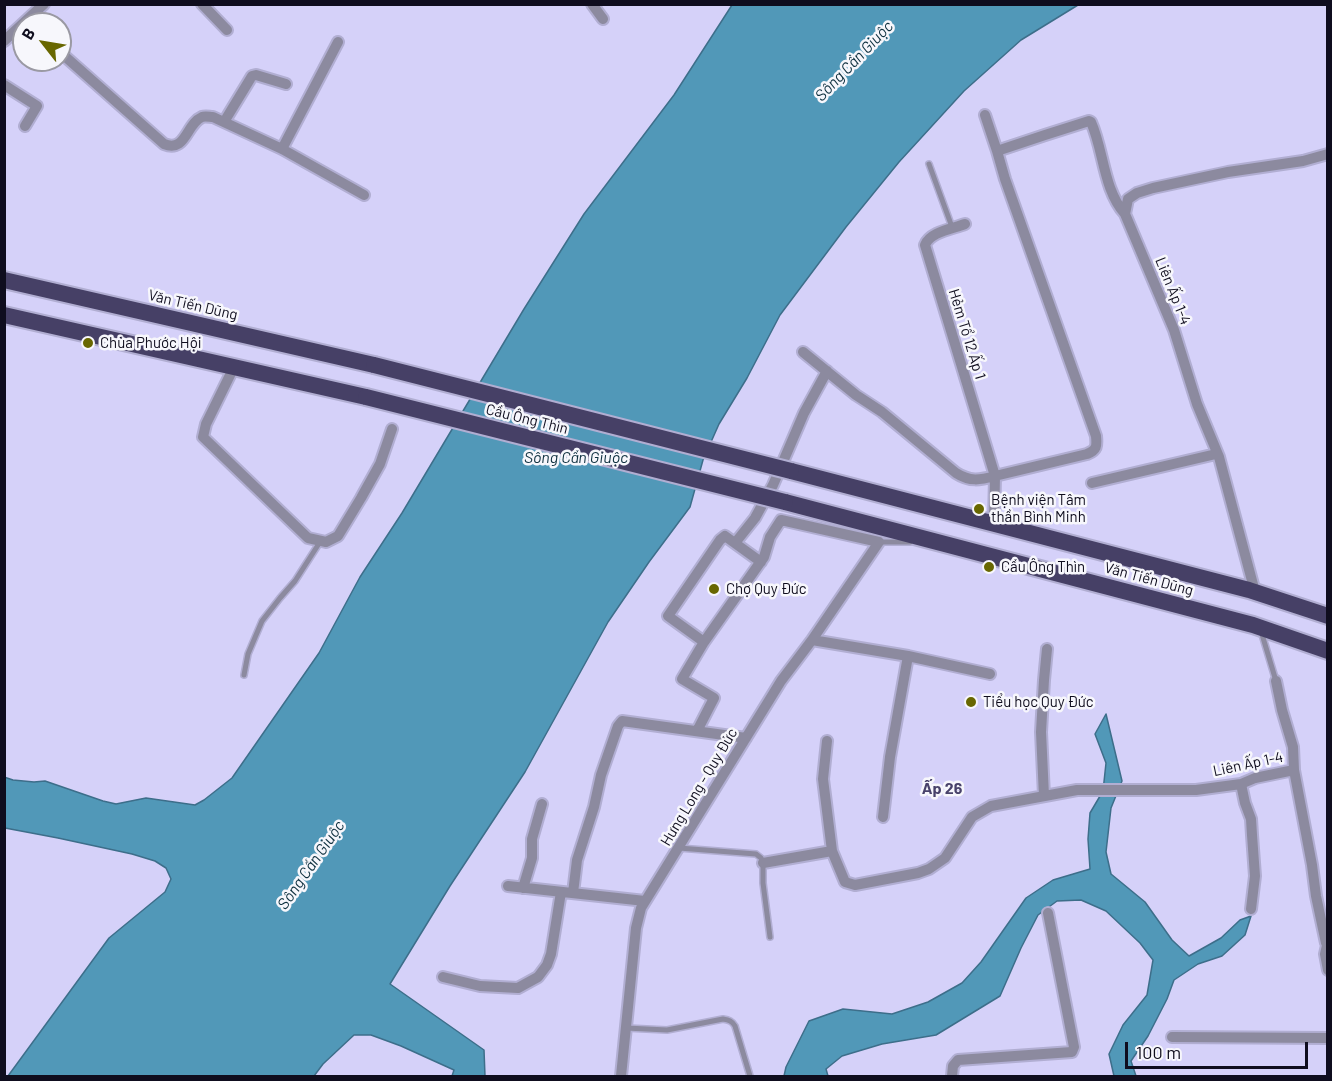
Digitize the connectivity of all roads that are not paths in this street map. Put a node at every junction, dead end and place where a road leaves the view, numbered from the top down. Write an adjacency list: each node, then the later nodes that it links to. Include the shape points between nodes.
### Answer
1 (202, 4): 4 (street)
2 (592, 4): 3 (street)
3 (603, 19)
4 (226, 30)
5 (338, 42): 12 (street)
6 (72, 63): 10 (street, via 164,144 178,145 203,117)
7 (286, 84): 10 (street, via 252,76)
8 (4, 86): 11 (street, via 37,106)
9 (986, 115): 13 (street)
10 (224, 122): 12 (street)
11 (25, 126)
12 (282, 149): 16 (street)
13 (997, 151): 17 (street, Liên Ấp 1-4, via 1089,121 1118,207); 29 (street, via 1097,446 1087,454)
14 (1328, 154): 17 (street, via 1153,188 1128,199)
15 (929, 164): 19 (lane)
16 (364, 195)
17 (1125, 214): 27 (street, Liên Ấp 1-4, via 1174,330)
18 (965, 224): 19 (street, Hẻm Tổ 12 Ấp 1)
19 (952, 229): 29 (street, Hẻm Tổ 12 Ấp 1, via 927,239 925,245)
20 (4, 280): 23 (highway, Văn Tiến Dũng)
21 (4, 315): 24 (highway)
22 (803, 352): 25 (street)
23 (374, 365): 28 (highway, Cầu Ông Thìn, bridge)
24 (234, 367): 31 (highway, Cầu Ông Thìn, bridge); 33 (street, via 203,436 308,538)
25 (827, 371): 29 (street, via 963,478); 36 (street, via 773,485 755,518)
26 (392, 429): 33 (street, via 380,464 338,536)
27 (1216, 454): 30 (street); 38 (street, Liên Ấp 1-4)
28 (791, 471): 32 (highway, Văn Tiến Dũng)
29 (995, 476): 32 (street)
30 (1092, 483)
31 (785, 502): 35 (highway, Văn Tiến Dũng)
32 (994, 523): 38 (highway, Văn Tiến Dũng)
33 (320, 542): 47 (lane, via 262,621)
34 (879, 542): 35 (lane); 37 (street, via 781,520); 41 (street, Hưng Long - Quy Đức)
35 (939, 542): 40 (highway, Văn Tiến Dũng)
36 (735, 543): 37 (street); 42 (street, via 722,537 668,616)
37 (760, 562): 42 (street)
38 (1255, 592): 39 (highway, Văn Tiến Dũng)
39 (1328, 616)
40 (1259, 627): 44 (highway, Văn Tiến Dũng); 48 (lane, Liên Ấp 1-4)
41 (812, 640): 45 (street); 50 (street, Hưng Long - Quy Đức)
42 (704, 642): 49 (street, via 682,679 714,698)
43 (1047, 650): 54 (street, via 1041,732)
44 (1328, 651)
45 (908, 656): 46 (street); 56 (street)
46 (990, 674)
47 (244, 675)
48 (1276, 681): 52 (street, Liên Ấp 1-4, via 1293,747)
49 (697, 731): 50 (street); 63 (street, via 621,721 577,860)
50 (746, 738): 57 (street, Hưng Long - Quy Đức)
51 (827, 741): 58 (street, via 823,779)
52 (1294, 770): 53 (street, Liên Ấp 1-4); 68 (street)
53 (1241, 784): 54 (street, Liên Ấp 1-4, via 1196,790 1077,790); 65 (street, via 1251,819 1255,876)
54 (1044, 796): 58 (street, Liên Ấp 1-4, via 991,806 972,818 945,858 918,873 855,885 845,882)
55 (542, 804): 61 (street)
56 (883, 817)
57 (679, 848): 59 (lane, via 756,854); 64 (street, Hưng Long - Quy Đức)
58 (832, 851): 59 (street)
59 (763, 863): 67 (lane)
60 (508, 886): 61 (street)
61 (523, 888): 62 (street)
62 (561, 892): 63 (street); 70 (street, via 552,954 538,977 518,988 480,986)
63 (573, 893): 64 (street)
64 (645, 902): 71 (street, Hưng Long - Quy Đức, via 636,928)
65 (1251, 909)
66 (1048, 913): 76 (street, via 1072,1052 958,1060)
67 (770, 937)
68 (1327, 942): 69 (street)
69 (1328, 970)
70 (442, 977)
71 (626, 1028): 74 (street, Hưng Long - Quy Đức); 75 (lane, via 667,1030 729,1020 735,1026)
72 (1172, 1037): 73 (street)
73 (1328, 1038)
74 (621, 1077)
75 (750, 1077)
76 (952, 1077)

